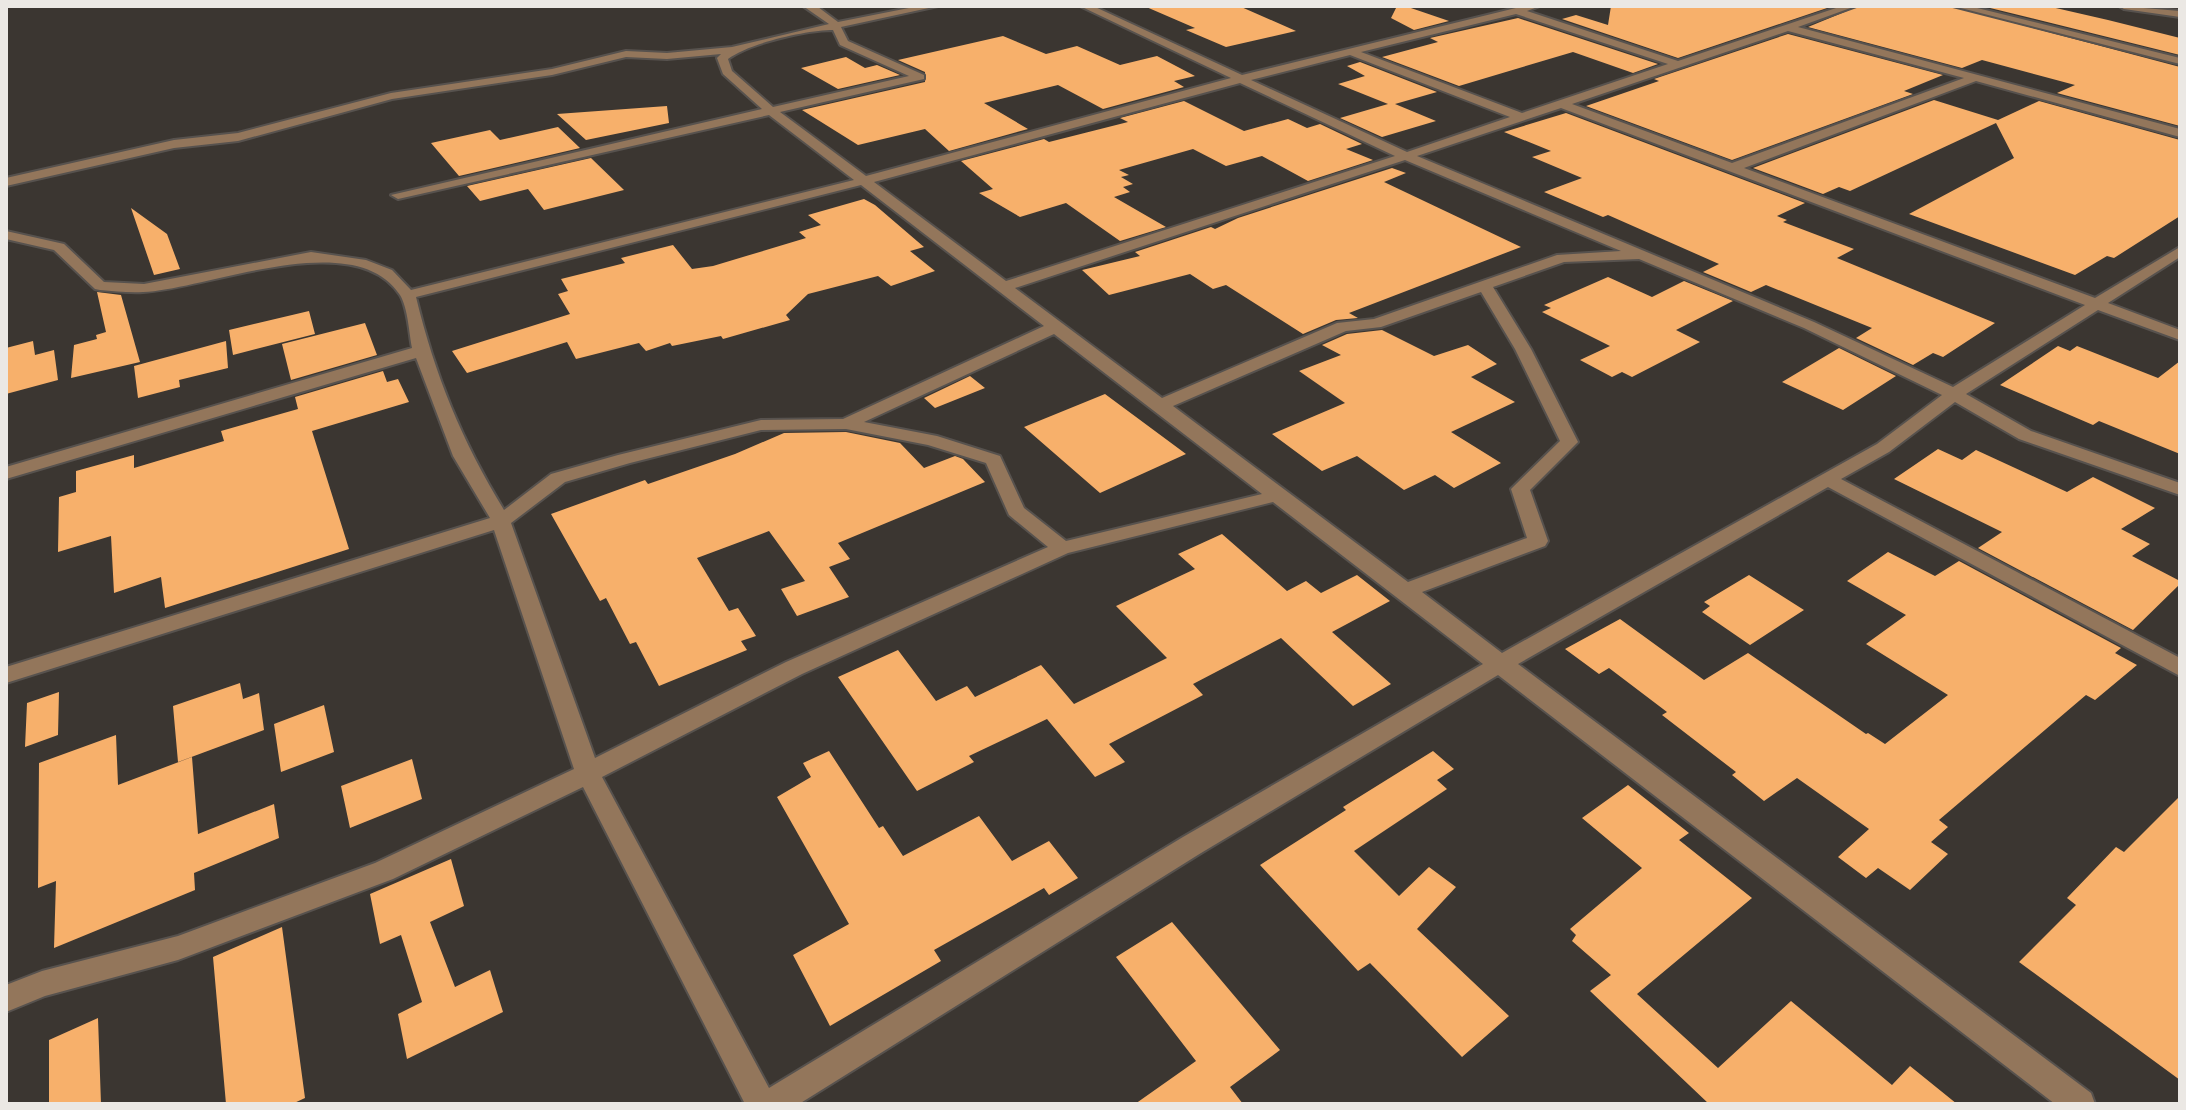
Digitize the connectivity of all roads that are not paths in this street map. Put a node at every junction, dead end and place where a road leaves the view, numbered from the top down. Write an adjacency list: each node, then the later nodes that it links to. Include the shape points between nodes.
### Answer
1 (808, 6): 12 (street)
2 (933, 6): 12 (street)
3 (1085, 6): 19 (street)
4 (1503, 6): 10 (street)
5 (1535, 6): 10 (street)
6 (1851, 6): 13 (street)
7 (1958, 6): 16 (street)
8 (2124, 6): 9 (street)
9 (2154, 8): 11 (street)
10 (1516, 11): 15 (street); 17 (street)
11 (2180, 14)
12 (837, 24): 14 (street); 21 (street, via 844,43 920,77)
13 (1786, 27): 17 (street); 18 (street)
14 (733, 50): 21 (street, via 722,58 727,72); 27 (street, via 626,54 552,72 391,96 238,137 174,144)
15 (1354, 53): 19 (street); 22 (street)
16 (2180, 61)
17 (1678, 64): 20 (street)
18 (1978, 77): 23 (street); 25 (street)
19 (1241, 79): 24 (street); 26 (street)
20 (1562, 104): 22 (street); 25 (street)
21 (769, 109): 26 (street); 28 (street)
22 (1521, 117): 24 (street)
23 (2180, 133)
24 (1406, 156): 31 (street); 33 (street)
25 (1731, 168): 35 (street)
26 (863, 181): 33 (street); 34 (street)
27 (6, 182)
28 (398, 195)
29 (6, 235): 34 (street, via 59,247 100,286 144,288 311,256 361,263 387,273)
30 (2180, 251): 35 (street)
31 (1647, 255): 32 (street, via 1562,258); 39 (street)
32 (1485, 286): 40 (street, via 1376,324 1343,326); 48 (street, via 1569,442 1520,489 1538,541)
33 (1003, 287): 36 (street)
34 (408, 295): 38 (street)
35 (2096, 304): 37 (street); 39 (street)
36 (1055, 327): 40 (street); 41 (street)
37 (2180, 335)
38 (421, 351): 42 (street); 46 (street, via 462,456)
39 (1954, 394): 43 (street, via 1883,448); 44 (street, via 2025,435)
40 (1161, 405): 45 (street)
41 (846, 424): 46 (street, via 761,425 624,459 558,478); 47 (street, via 931,440 994,460 1016,511)
42 (6, 473)
43 (1829, 480): 49 (street); 50 (street)
44 (2180, 489)
45 (1280, 495): 47 (street); 48 (street)
46 (501, 521): 51 (street); 52 (street)
47 (1062, 548): 52 (street, via 794,668)
48 (1404, 591): 49 (street)
49 (1500, 664): 55 (street, via 1192,845); 56 (street)
50 (2180, 668)
51 (6, 675)
52 (588, 773): 53 (street, via 384,871 178,948 42,984); 54 (street)
53 (6, 999)
54 (761, 1104)
55 (771, 1104)
56 (2080, 1104)

